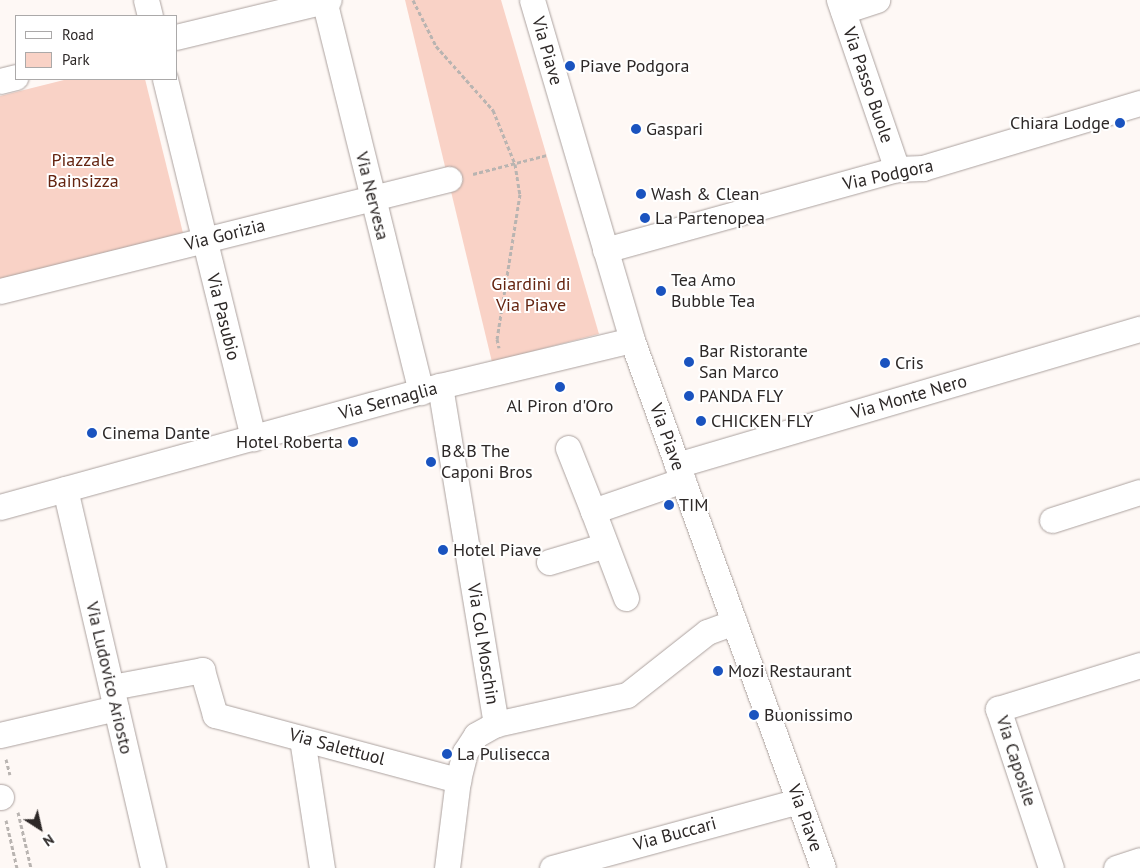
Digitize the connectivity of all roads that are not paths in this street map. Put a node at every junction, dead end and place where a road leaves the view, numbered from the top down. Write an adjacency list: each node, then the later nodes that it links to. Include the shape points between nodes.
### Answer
1 (146, 0): 6 (street)
2 (326, 0): 7 (street); 14 (street, Via Nervesa)
3 (532, 0): 16 (street, Via Piave)
4 (877, 0): 5 (street)
5 (841, 5): 12 (street, Via Passo Buole)
6 (150, 15)
7 (178, 37)
8 (15, 77): 10 (street)
9 (166, 80): 15 (street, Via Pasubio)
10 (0, 81)
11 (1140, 103): 12 (street, Via Podgora, via 923,168)
12 (897, 169): 16 (street, Via Podgora)
13 (449, 179): 14 (street, Via Gorizia)
14 (373, 198): 15 (street, Via Gorizia); 20 (street, Via Nervesa)
15 (191, 239): 17 (street, Via Gorizia); 21 (street, Via Pasubio)
16 (605, 250): 19 (street, Via Piave)
17 (0, 291)
18 (1138, 337): 23 (street, Via Monte Nero)
19 (632, 340): 20 (street, Via Sernaglia); 23 (street, Via Piave)
20 (430, 389): 21 (street, Via Sernaglia); 35 (street, Via Col Moschin)
21 (253, 438): 24 (street, Via Sernaglia)
22 (568, 448): 27 (street)
23 (680, 472): 27 (street, Via Monte Nero); 32 (street, Via Piave)
24 (65, 489): 26 (street, Via Sernaglia); 34 (street, Via Ludovico Ariosto)
25 (1140, 492): 28 (street)
26 (0, 507)
27 (593, 511): 29 (street)
28 (1052, 520)
29 (606, 545): 30 (street); 31 (street)
30 (549, 562)
31 (626, 598)
32 (734, 622): 35 (street, via 707,632 627,696); 39 (street, Via Piave)
33 (1140, 664): 46 (street, Via Caposile, via 998,709)
34 (114, 698): 36 (street); 37 (street, Via Salettuol, via 202,670 215,715); 41 (street, Via Ludovico Ariosto)
35 (496, 724): 38 (street, via 476,735 465,752)
36 (0, 735)
37 (302, 738): 38 (street, Via Salettuol); 42 (street)
38 (458, 780): 43 (street)
39 (798, 800): 44 (street, Via Buccari); 45 (street, Via Piave)
40 (1140, 860): 47 (street)
41 (153, 868)
42 (322, 868)
43 (447, 868)
44 (552, 868)
45 (823, 868)
46 (1051, 868)
47 (1116, 868)

